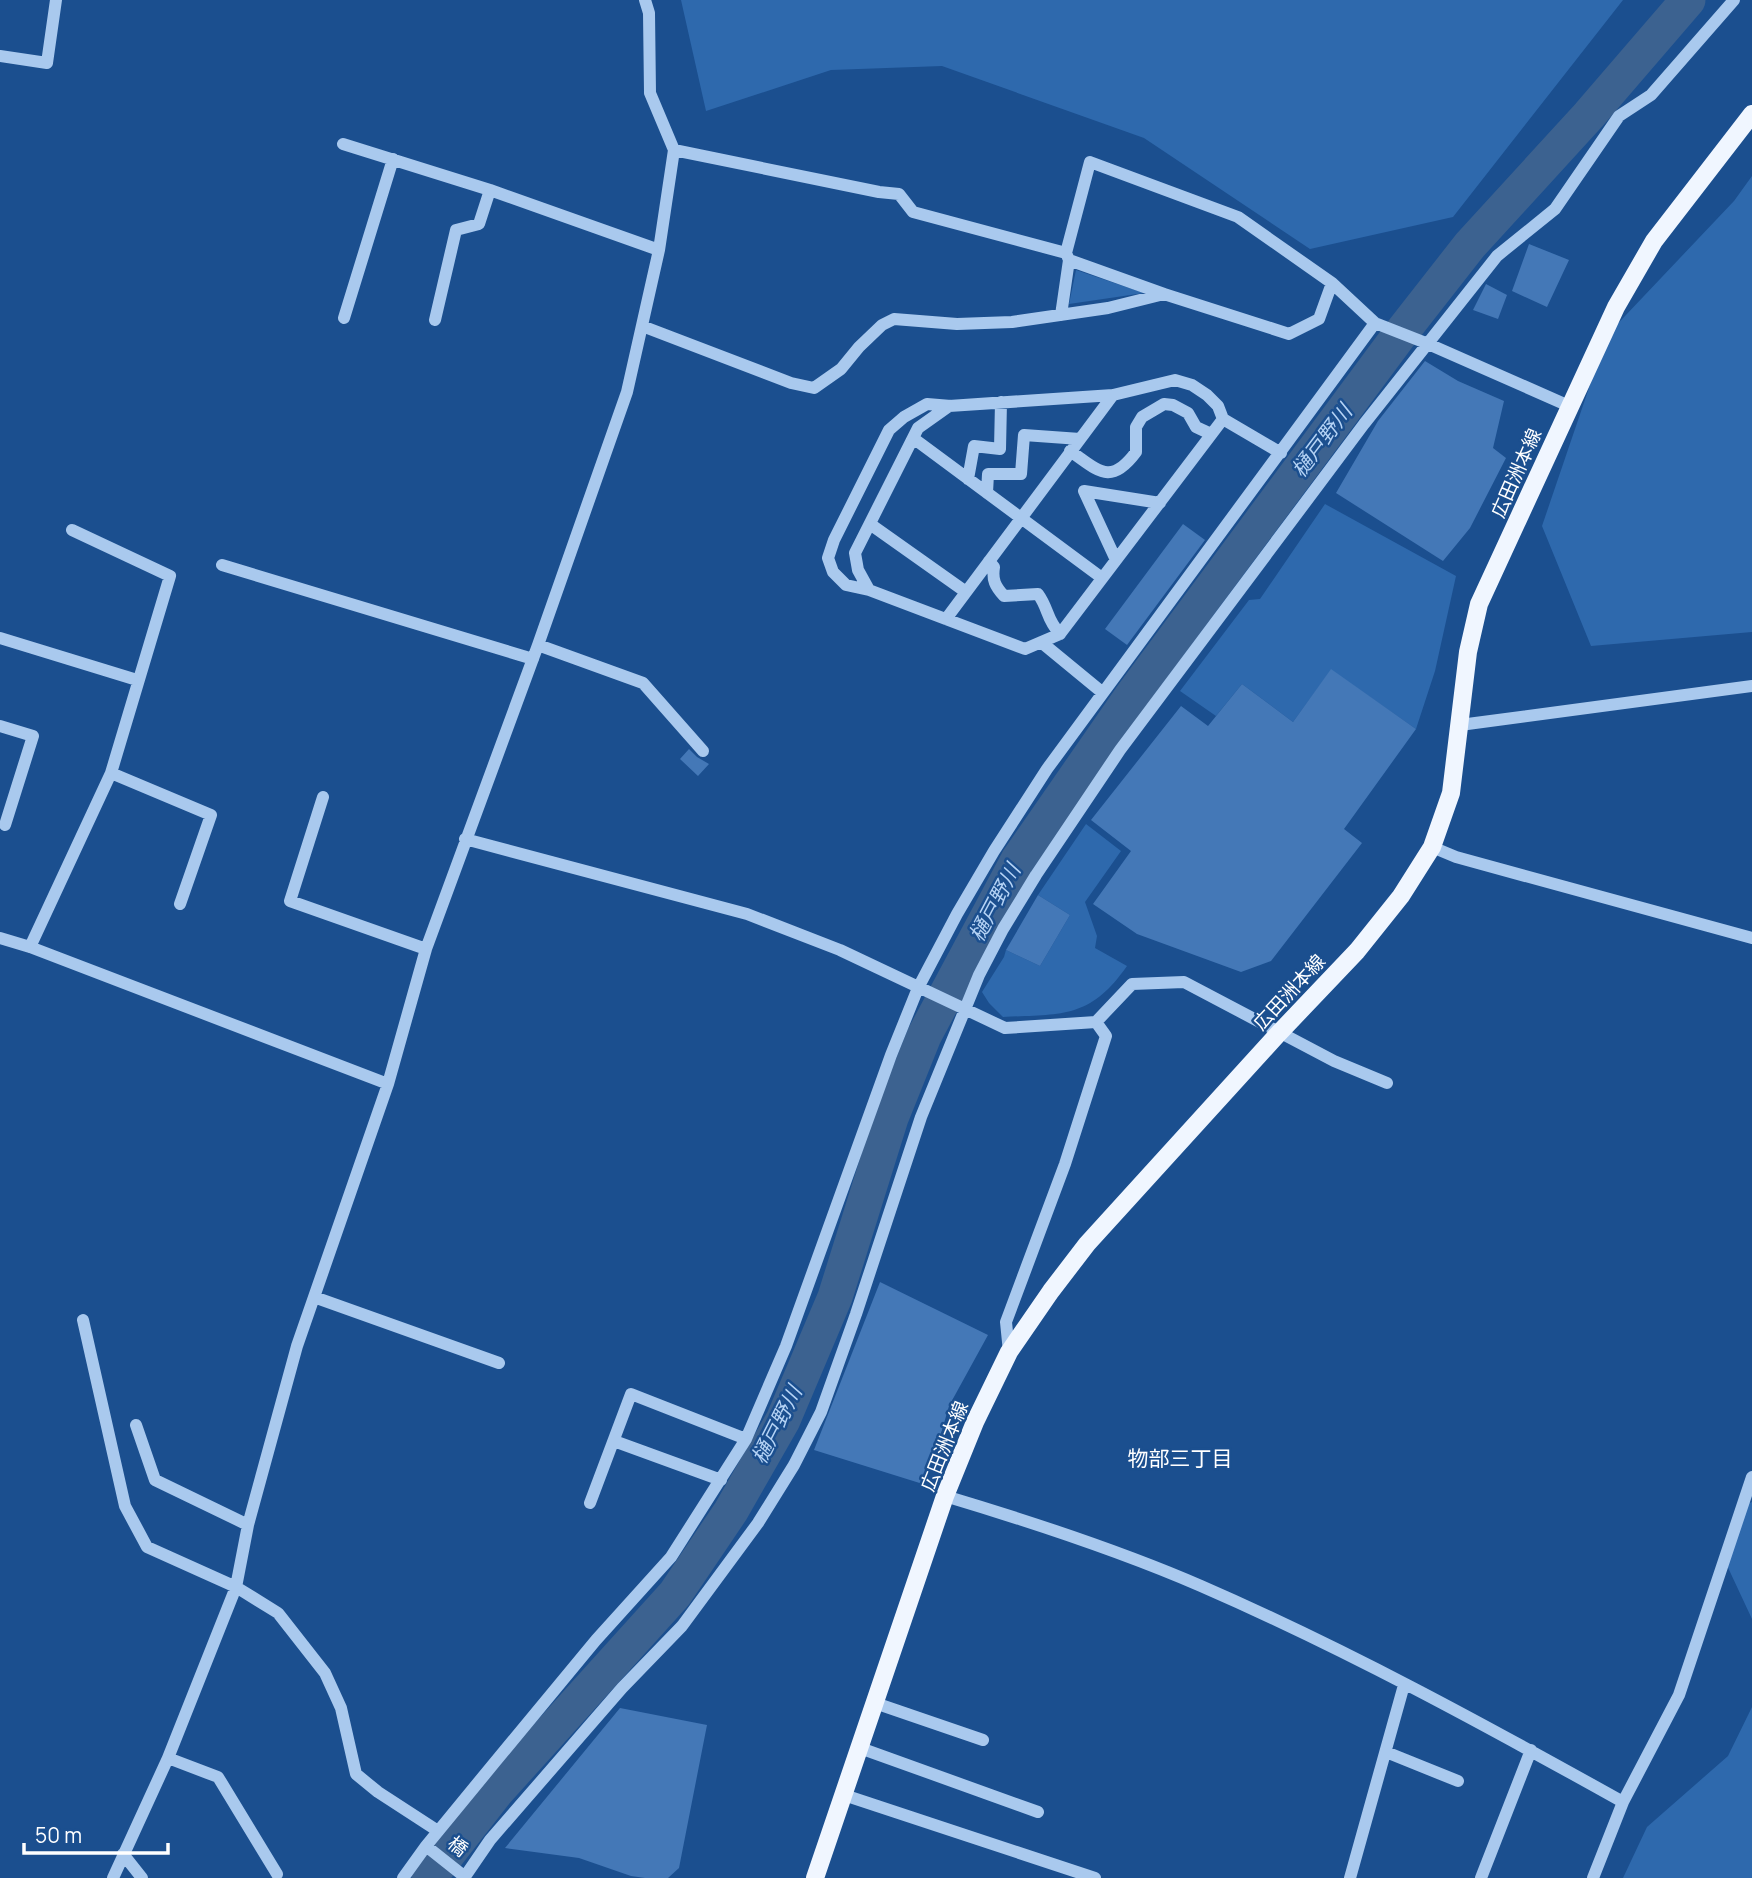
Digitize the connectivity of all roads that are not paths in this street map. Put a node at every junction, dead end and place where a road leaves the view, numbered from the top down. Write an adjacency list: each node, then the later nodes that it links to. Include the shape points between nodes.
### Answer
1 (56, 0): 4 (street, via 47,63)
2 (645, 0): 7 (street, via 650,93)
3 (1734, 0): 19 (street, via 1651,95 1619,116 1555,209 1497,256)
4 (0, 56)
5 (1752, 114): 23 (main road, 広田洲本線, via 1654,241 1616,307)
6 (343, 144): 8 (street)
7 (674, 150): 10 (street); 11 (street, via 900,194 913,212)
8 (393, 159): 9 (street); 15 (street)
9 (490, 190): 10 (street); 16 (street, via 479,224 456,230)
10 (659, 250): 18 (street)
11 (1068, 256): 12 (street, via 1090,162 1238,217); 13 (street); 14 (street)
12 (1332, 283): 13 (street, via 1319,319 1289,334); 17 (street)
13 (1164, 294): 14 (street)
14 (1061, 315): 18 (street, via 982,325 894,319 814,388)
15 (344, 318)
16 (435, 320)
17 (1375, 323): 19 (street); 29 (street)
18 (642, 326): 46 (street, via 627,392)
19 (1426, 343): 23 (street); 65 (street, via 1120,750 1003,929)
20 (1113, 395): 21 (street); 24 (street, via 1175,380 1207,395); 27 (street)
21 (1001, 402): 22 (street); 30 (street, via 1000,449 974,446)
22 (953, 406): 26 (street, via 918,428); 40 (street, via 928,404 889,430 834,540 828,558 833,572 846,585)
23 (1569, 406): 51 (main road, 広田洲本線, via 1479,604)
24 (1223, 419): 25 (street); 29 (street)
25 (1211, 434): 28 (street, via 1196,427 1188,413 1164,404 1142,417 1136,427 1136,452 1120,469 1108,473 1094,470); 32 (street)
26 (913, 438): 30 (street); 34 (street)
27 (1080, 439): 28 (street); 31 (street, via 1024,435 1021,474 988,474)
28 (1070, 452): 33 (street)
29 (1281, 453): 50 (street)
30 (968, 479): 31 (street)
31 (987, 493): 33 (street)
32 (1160, 503): 36 (street); 36 (street, via 1084,491)
33 (1021, 518): 37 (street); 39 (street)
34 (870, 524): 40 (street, via 855,553); 41 (street)
35 (72, 530): 48 (street, via 170,576)
36 (1116, 560): 39 (street)
37 (989, 561): 41 (street); 43 (street, via 996,587 1004,596 1038,594 1049,623)
38 (222, 565): 47 (street)
39 (1102, 578): 43 (street)
40 (869, 590): 42 (street)
41 (966, 592): 42 (street)
42 (946, 619): 45 (street, via 1025,649)
43 (1060, 634): 45 (street)
44 (0, 638): 48 (street)
45 (1041, 642): 50 (street)
46 (538, 645): 47 (street); 53 (street, via 643,683)
47 (533, 659): 57 (street)
48 (138, 680): 54 (street)
49 (1752, 686): 51 (street)
50 (1103, 693): 64 (street, via 1007,828)
51 (1460, 725): 58 (main road, 広田洲本線, via 1451,793)
52 (0, 726): 56 (street, via 33,736)
53 (704, 751)
54 (111, 773): 59 (street, via 211,815); 62 (street)
55 (323, 797): 63 (street, via 290,901)
56 (5, 825)
57 (464, 839): 63 (street); 64 (street, via 747,914 840,950)
58 (1432, 847): 61 (street); 67 (main road, 広田洲本線, via 1401,896 1357,951)
59 (180, 904)
60 (0, 938): 62 (street)
61 (1752, 938)
62 (30, 947): 69 (street)
63 (426, 948): 69 (street)
64 (918, 988): 65 (street); 75 (street, via 786,1346)
65 (967, 1009): 66 (street, via 1005,1028); 98 (street, via 921,1116 821,1412 794,1465 758,1524 682,1626 490,1840)
66 (1096, 1022): 67 (street, via 1132,984 1184,982); 72 (street, via 1107,1036 1006,1322)
67 (1279, 1032): 68 (street); 72 (main road, 広田洲本線, via 1087,1244)
68 (1387, 1083)
69 (388, 1084): 70 (street)
70 (314, 1297): 73 (street); 81 (street)
71 (83, 1320): 82 (street, via 125,1506 146,1547)
72 (1009, 1352): 79 (main road, 広田洲本線)
73 (499, 1363)
74 (136, 1425): 81 (street, via 155,1480)
75 (746, 1439): 76 (street, via 631,1394); 78 (street)
76 (614, 1441): 78 (street); 80 (street)
77 (1752, 1477): 92 (street, via 1679,1695)
78 (721, 1480): 94 (street, via 671,1557)
79 (945, 1496): 83 (street, via 1044,1526 1199,1586); 84 (main road, 広田洲本線)
80 (590, 1503)
81 (248, 1525): 82 (street)
82 (236, 1587): 89 (street); 94 (street, via 278,1612 325,1672 341,1708 356,1774)
83 (1404, 1685): 87 (street); 88 (street)
84 (875, 1703): 85 (street); 86 (main road, 広田洲本線)
85 (983, 1740)
86 (860, 1748): 91 (main road, 広田洲本線); 93 (street)
87 (1531, 1750): 92 (street); 105 (street)
88 (1386, 1752): 90 (street); 104 (street)
89 (167, 1758): 96 (street); 97 (street, via 218,1777)
90 (1458, 1781)
91 (844, 1795): 102 (main road, 広田洲本線); 103 (street)
92 (1623, 1802): 106 (street)
93 (1038, 1812)
94 (439, 1830): 95 (street)
95 (426, 1846): 98 (street, 橋); 101 (street)
96 (123, 1854): 99 (street); 100 (street)
97 (277, 1874)
98 (465, 1877)
99 (113, 1878)
100 (142, 1878)
101 (403, 1878)
102 (815, 1878)
103 (1095, 1878)
104 (1350, 1878)
105 (1480, 1878)
106 (1593, 1878)

